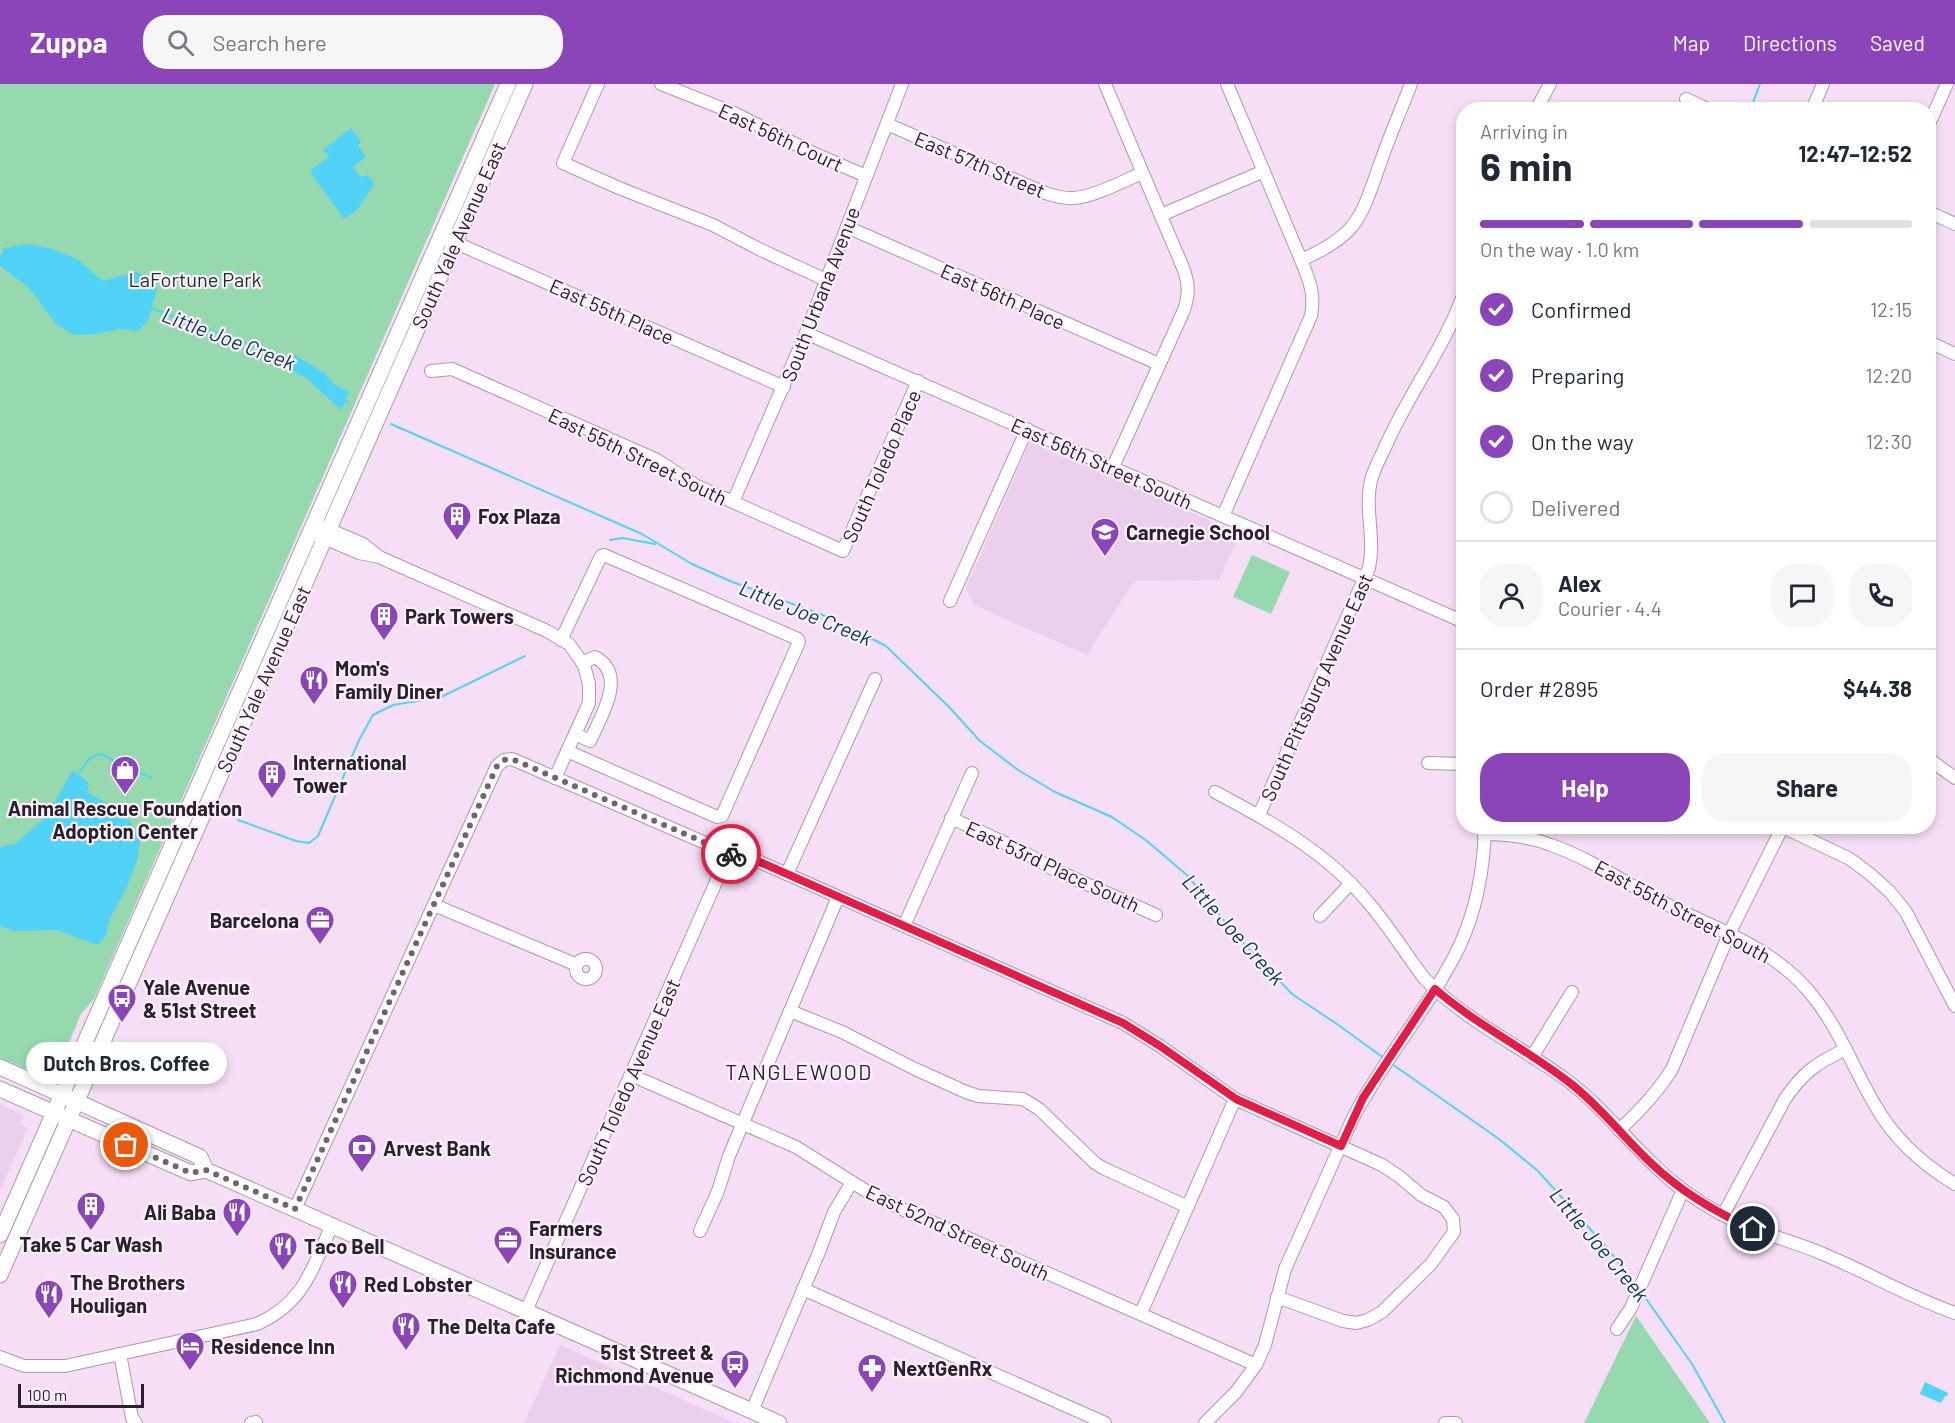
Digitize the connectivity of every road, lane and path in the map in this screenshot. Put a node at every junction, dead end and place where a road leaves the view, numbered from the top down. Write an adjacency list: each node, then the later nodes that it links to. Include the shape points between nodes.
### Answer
1 (508, 84): 25 (main road, South Yale Avenue East)
2 (525, 84): 26 (main road, South Yale Avenue East)
3 (598, 84): 28 (street, via 563,164 713,225)
4 (661, 84): 20 (street, East 56th Court, via 734,113)
5 (902, 84): 17 (street, South Urbana Avenue)
6 (1105, 84): 19 (street)
7 (1227, 84): 18 (street)
8 (1411, 84): 27 (street, via 1362,212 1342,238)
9 (1550, 84): 13 (street)
10 (1823, 84): 15 (street)
11 (1947, 84): 16 (street)
12 (1686, 99): 14 (street)
13 (1540, 102)
14 (1693, 102)
15 (1815, 102)
16 (1936, 108)
17 (887, 124): 19 (street, East 57th Street, via 1064,198 1087,195); 20 (street, South Urbana Avenue)
18 (1264, 171): 21 (street); 27 (street)
19 (1142, 173): 21 (street)
20 (866, 177): 24 (street, South Urbana Avenue)
21 (1161, 215): 33 (street, via 1189,285 1184,310)
22 (1936, 215): 23 (street)
23 (1955, 224)
24 (847, 227): 28 (street, South Urbana Avenue); 33 (street, East 56th Place)
25 (441, 236): 26 (street, East 55th Place); 41 (main road, South Yale Avenue East)
26 (455, 242): 36 (street, East 55th Place); 42 (main road, South Yale Avenue East)
27 (1301, 260): 40 (street, via 1312,287 1311,316)
28 (826, 280): 30 (street, South Urbana Avenue)
29 (1456, 310): 44 (street, South Pittsburg Avenue East, via 1401,411 1372,475 1368,503 1372,556)
30 (806, 333): 35 (street, East 56th Street South); 36 (street, South Urbana Avenue)
31 (1936, 345): 32 (street)
32 (1955, 354)
33 (1159, 364): 38 (street)
34 (431, 370): 39 (street, East 55th Street South, via 452,369 657,460 697,486)
35 (918, 381): 37 (street, East 56th Street South); 43 (street, South Toledo Place)
36 (784, 387): 39 (street, South Urbana Avenue)
37 (1027, 429): 38 (street, East 56th Street South); 45 (street)
38 (1113, 467): 40 (street, East 56th Street South)
39 (733, 502): 43 (street, East 55th Street South)
40 (1222, 516): 44 (street, East 56th Street South)
41 (312, 527): 42 (street); 84 (main road, South Yale Avenue East)
42 (327, 534): 47 (street, via 358,553 379,556); 86 (main road, South Yale Avenue East)
43 (843, 551)
44 (1365, 579): 46 (street, East 56th Street South); 59 (street, South Pittsburg Avenue East)
45 (950, 601)
46 (1456, 619)
47 (561, 640): 48 (street); 51 (street, via 604,555 799,642 722,816)
48 (582, 663): 50 (street, via 589,684 589,703); 50 (street, via 595,657 603,662 612,685 590,741)
49 (875, 679): 66 (street)
50 (575, 734): 51 (street)
51 (567, 751): 56 (street)
52 (1428, 763): 53 (street)
53 (1456, 764)
54 (1936, 764): 57 (street)
55 (972, 772): 60 (street)
56 (555, 778): 65 (street); 69 (street, via 512,759 497,766)
57 (1955, 778)
58 (1215, 792): 59 (street)
59 (1259, 815): 67 (street, via 1321,856)
60 (951, 818): 70 (street, East 53rd Place South); 72 (street)
61 (1484, 834): 75 (street, via 1482,868 1470,918 1460,946)
62 (1503, 834): 73 (street, East 55th Street South, via 1571,852)
63 (1779, 834): 73 (street)
64 (1797, 834): 77 (street, via 1850,859 1890,892 1906,912)
65 (733, 855): 66 (street, via 744,855); 82 (street, South Toledo Avenue East, via 723,864)
66 (787, 874): 68 (street)
67 (1351, 883): 71 (street); 75 (street)
68 (838, 897): 72 (street); 78 (street)
69 (434, 905): 74 (street); 97 (street)
70 (1156, 915)
71 (1320, 916)
72 (904, 926): 85 (street, via 1123,1023)
73 (1729, 934): 79 (street, East 55th Street South, via 1764,952 1796,976 1828,1015); 90 (street, via 1672,1069 1642,1110)
74 (577, 965)
75 (1435, 989): 80 (street); 91 (street, via 1363,1098)
76 (1572, 992): 80 (street)
77 (1955, 1006)
78 (790, 1011): 89 (street); 96 (street, via 966,1092 1023,1099 1095,1163)
79 (1846, 1049): 94 (street, East 55th Street South, via 1874,1105 1895,1134 1909,1150); 98 (street, via 1811,1069 1794,1085)
80 (1532, 1057): 90 (street, via 1570,1083)
81 (0, 1067): 84 (main road)
82 (632, 1075): 89 (street, East 52nd Street South); 105 (street, South Toledo Avenue East)
83 (0, 1089): 87 (main road)
84 (62, 1095): 86 (main road); 87 (main road, South Yale Avenue East)
85 (1236, 1099): 91 (street); 96 (street)
86 (76, 1101): 88 (main road, South Yale Avenue East); 92 (main road, via 200,1157)
87 (54, 1113): 88 (main road); 101 (main road, South Yale Avenue East)
88 (69, 1120): 92 (main road, via 191,1173); 102 (main road, South Yale Avenue East)
89 (742, 1124): 93 (street, East 52nd Street South, via 796,1147); 100 (street)
90 (1619, 1130): 95 (street)
91 (1341, 1146): 104 (street, via 1285,1269); 104 (street, via 1382,1165 1444,1207 1451,1215 1454,1232 1408,1288 1368,1320 1343,1321)
92 (206, 1170): 97 (main road)
93 (852, 1182): 103 (street, via 834,1212); 106 (street, East 52nd Street South, via 914,1215)
94 (1955, 1184)
95 (1683, 1190): 98 (street); 108 (street, via 1631,1308)
96 (1188, 1207): 106 (street)
97 (295, 1209): 99 (main road)
98 (1723, 1215): 107 (street)
99 (332, 1225): 105 (main road); 109 (street, via 304,1286 275,1316 257,1324)
100 (700, 1231)
101 (0, 1235)
102 (0, 1275)
103 (803, 1289): 112 (street); 113 (street)
104 (1277, 1297): 111 (street, via 1266,1345)
105 (526, 1311): 112 (main road)
106 (1141, 1313): 111 (street, East 52nd Street South)
107 (1955, 1313)
108 (1617, 1329)
109 (120, 1354): 110 (street, via 65,1366 36,1367); 114 (street)
110 (0, 1357)
111 (1256, 1365): 117 (street)
112 (752, 1411): 115 (main road)
113 (1085, 1419): 116 (street)
114 (136, 1423)
115 (779, 1423)
116 (1105, 1423)
117 (1205, 1423)
118 (1445, 1423): 119 (street)
119 (1456, 1423)

